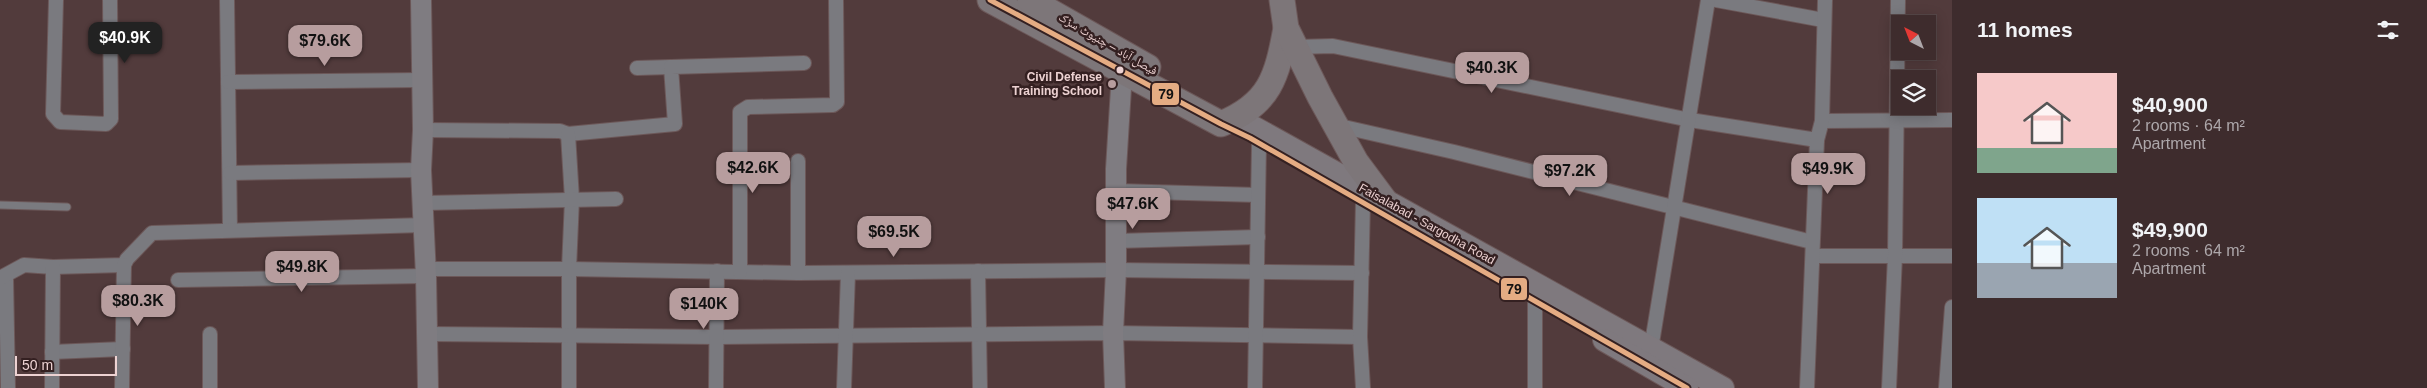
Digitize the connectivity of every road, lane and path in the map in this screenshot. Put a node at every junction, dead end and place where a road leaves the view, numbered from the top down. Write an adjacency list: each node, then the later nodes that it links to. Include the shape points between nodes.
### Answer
1 (56, 0): 2 (street, via 53,114 60,122 106,124 111,119)
2 (110, 0)
3 (227, 0): 20 (street)
4 (422, 0): 19 (street)
5 (836, 0): 59 (street, via 837,102 833,105 748,106 740,112)
6 (1030, 0): 23 (highway, فیصل آباد – چنیوٹ سڑک)
7 (1282, 0): 14 (highway)
8 (1708, 0): 21 (street)
9 (1716, 0): 13 (street)
10 (1825, 0): 13 (street)
11 (1898, 0): 24 (street)
12 (998, 2): 18 (highway)
13 (1823, 20): 25 (street)
14 (1291, 38): 21 (street); 23 (highway, via 1264,94 1255,106); 26 (highway)
15 (804, 63): 16 (street)
16 (672, 67): 17 (street); 28 (street, via 675,124)
17 (637, 68)
18 (1122, 72): 23 (highway); 34 (street)
19 (422, 80): 20 (street); 27 (street)
20 (228, 82): 33 (street)
21 (1690, 120): 29 (street); 42 (street)
22 (1952, 120): 24 (street)
23 (1229, 121): 30 (main road, Faisalabad - Sargodha Road); 38 (main road, Faisalabad - Sargodha Road)
24 (1896, 121): 25 (street); 49 (street)
25 (1822, 122): 29 (street)
26 (1335, 125): 38 (highway); 42 (street)
27 (423, 130): 28 (street); 32 (street)
28 (568, 134): 36 (street)
29 (1816, 140): 47 (street)
30 (1259, 143): 35 (street); 38 (main road, Faisalabad - Sargodha Road)
31 (798, 161): 60 (street)
32 (421, 170): 33 (street); 39 (street)
33 (230, 173): 44 (street)
34 (1116, 191): 35 (street); 46 (street)
35 (1258, 195): 45 (street)
36 (572, 199): 37 (street); 39 (street); 53 (street)
37 (616, 199)
38 (1374, 201): 62 (street); 65 (main road, Faisalabad - Sargodha Road); 78 (main road, Faisalabad - Sargodha Road)
39 (423, 203): 43 (street)
40 (0, 205): 41 (lane)
41 (67, 207)
42 (1675, 208): 47 (street); 78 (street)
43 (424, 225): 44 (street); 58 (street)
44 (230, 230): 51 (street, via 152,233)
45 (1258, 237): 46 (street); 57 (street)
46 (1116, 241): 54 (street)
47 (1812, 242): 48 (street)
48 (1814, 256): 49 (street); 95 (street)
49 (1895, 256): 50 (street); 96 (street)
50 (1952, 256)
51 (124, 265): 52 (street); 77 (street)
52 (53, 267): 63 (street, via 24,265); 79 (street)
53 (569, 268): 55 (street); 58 (street); 72 (street)
54 (1116, 270): 56 (street); 57 (street); 68 (street)
55 (717, 271): 59 (street); 75 (street)
56 (978, 271): 61 (street); 74 (street)
57 (1258, 271): 62 (street); 71 (street)
58 (426, 272): 64 (street); 70 (street)
59 (740, 272): 60 (street)
60 (798, 273): 61 (street)
61 (848, 273): 73 (street)
62 (1362, 273): 76 (street)
63 (3, 277): 80 (street)
64 (178, 280)
65 (1535, 300): 92 (street); 93 (main road, Faisalabad - Sargodha Road)
66 (1952, 307): 67 (street)
67 (1951, 328): 97 (street)
68 (1113, 333): 71 (street); 74 (street); 89 (street)
69 (210, 334): 83 (street)
70 (428, 334): 72 (street); 84 (street)
71 (1256, 334): 76 (street); 90 (street)
72 (569, 335): 75 (street); 85 (street)
73 (845, 335): 74 (street); 75 (street); 87 (street)
74 (979, 335): 88 (street)
75 (718, 337): 86 (street)
76 (1360, 337): 91 (street)
77 (123, 349): 79 (street); 82 (street)
78 (1651, 349): 94 (main road, Faisalabad - Sargodha Road)
79 (52, 352): 81 (street)
80 (8, 388)
81 (52, 388)
82 (122, 388)
83 (210, 388)
84 (428, 388)
85 (569, 388)
86 (716, 388)
87 (844, 388)
88 (980, 388)
89 (1115, 388)
90 (1256, 388)
91 (1363, 388)
92 (1535, 388)
93 (1687, 388)
94 (1723, 388)
95 (1807, 388)
96 (1889, 388)
97 (1946, 388)

